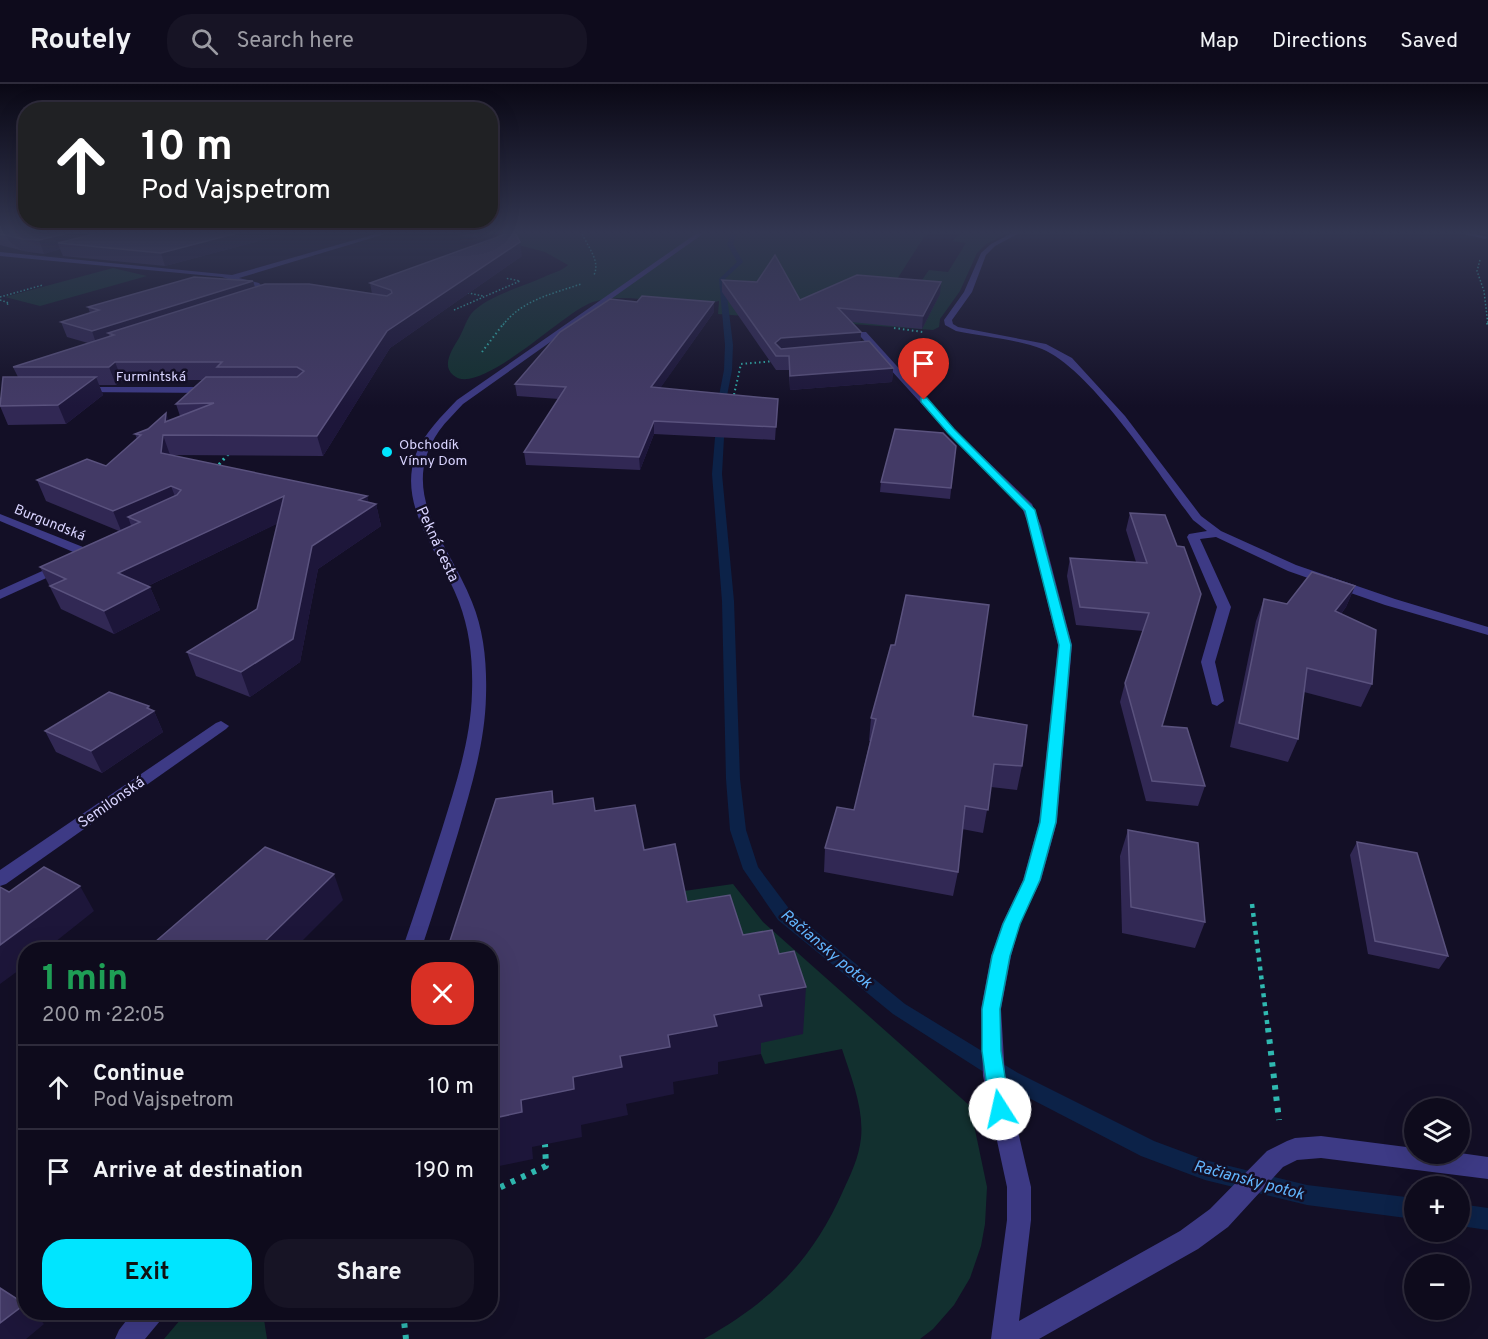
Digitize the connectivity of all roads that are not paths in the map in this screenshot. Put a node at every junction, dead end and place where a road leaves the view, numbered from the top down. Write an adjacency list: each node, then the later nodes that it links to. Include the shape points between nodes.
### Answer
1 (261, 290): 5 (street)
2 (620, 290): 17 (street, Pekná cesta, via 460,402 443,418 421,454 418,504 465,602 479,658 477,722 464,785)
3 (969, 290): 11 (street, via 947,322 956,329 1043,346 1069,360 1122,418 1197,518)
4 (281, 295): 5 (street)
5 (268, 296): 6 (street)
6 (256, 300)
7 (863, 334): 21 (street, via 872,350 1026,504 1065,645 1048,822 1032,880 1001,956 991,1019 994,1076 1019,1187 1019,1220)
8 (72, 390): 9 (street, Furmintská)
9 (228, 390)
10 (0, 517): 12 (street, Burgundská, via 94,551)
11 (1217, 533): 13 (street, via 1292,567); 14 (street, via 1193,537 1224,607 1208,662)
12 (0, 594)
13 (1488, 631)
14 (1217, 701)
15 (221, 726): 16 (street, Semilonská)
16 (0, 879)
17 (414, 942)
18 (1488, 1168): 22 (street, via 1322,1147 1295,1149 1275,1159 1219,1218 1189,1240)
19 (144, 1320): 20 (street)
20 (128, 1339)
21 (1004, 1339)
22 (1013, 1339)

